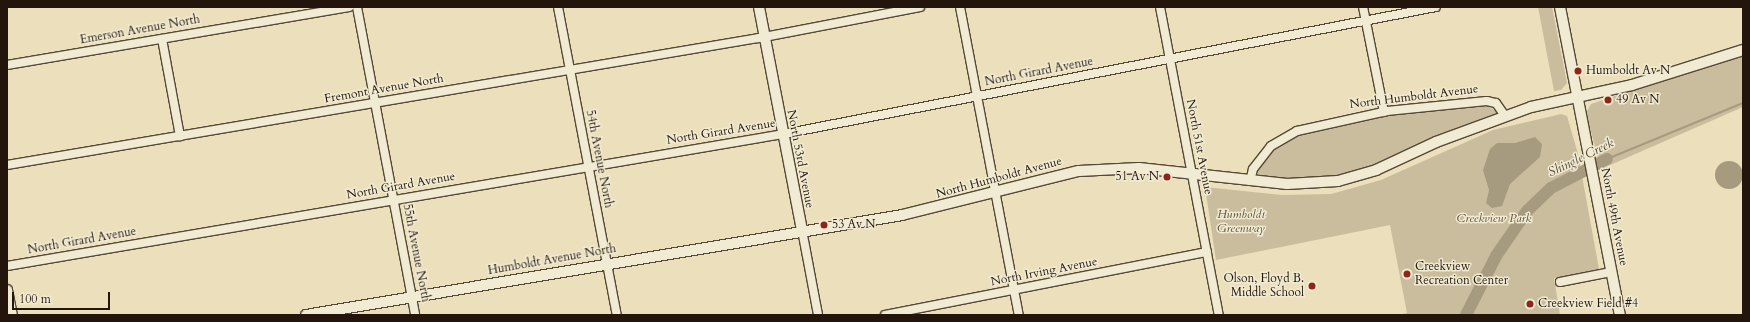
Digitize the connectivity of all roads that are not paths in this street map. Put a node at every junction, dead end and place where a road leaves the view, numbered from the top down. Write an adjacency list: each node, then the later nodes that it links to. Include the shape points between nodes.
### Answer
1 (349, 7): 13 (street, Emerson Avenue North)
2 (357, 7): 20 (street, 55th Avenue North)
3 (558, 7): 17 (street, 54th Avenue North)
4 (759, 7): 12 (street, North 53rd Avenue)
5 (920, 7): 12 (street, Fremont Avenue North)
6 (960, 7): 18 (street)
7 (1160, 7): 15 (street, North 51st Avenue)
8 (1363, 7): 11 (street)
9 (1436, 7): 11 (street, North Girard Avenue)
10 (1560, 7): 19 (street, North 49th Avenue)
11 (1366, 22): 15 (street, North Girard Avenue); 21 (street)
12 (764, 38): 17 (street, Fremont Avenue North); 23 (street, North 53rd Avenue)
13 (162, 39): 16 (street, Emerson Avenue North); 24 (street)
14 (1743, 50): 19 (street, North Humboldt Avenue)
15 (1171, 59): 18 (street, North Girard Avenue); 27 (street, North 51st Avenue)
16 (7, 65)
17 (570, 71): 20 (street, Fremont Avenue North); 26 (street, 54th Avenue North)
18 (977, 96): 23 (street, North Girard Avenue); 29 (street)
19 (1578, 98): 22 (street, North Humboldt Avenue); 35 (street, North 49th Avenue)
20 (374, 103): 24 (street, Fremont Avenue North); 30 (street, 55th Avenue North)
21 (1384, 112): 22 (street, North Humboldt Avenue, via 1487,101 1496,103); 28 (street, North Humboldt Avenue, via 1285,136 1260,158)
22 (1505, 116): 28 (street, North Humboldt Avenue, via 1359,176 1316,184)
23 (783, 134): 26 (street, North Girard Avenue); 31 (street, North 53rd Avenue)
24 (180, 136): 25 (street, Fremont Avenue North)
25 (7, 165)
26 (588, 166): 30 (street, North Girard Avenue); 33 (street, 54th Avenue North)
27 (1191, 174): 28 (street, North Humboldt Avenue); 29 (street, North Humboldt Avenue, via 1109,168 1050,177); 32 (street, North 51st Avenue)
28 (1250, 181)
29 (996, 192): 31 (street, North Humboldt Avenue, via 902,215); 38 (street)
30 (393, 200): 34 (street, North Girard Avenue); 39 (street, 55th Avenue North)
31 (802, 230): 33 (street, Humboldt Avenue North); 44 (street, North 53rd Avenue)
32 (1207, 252): 38 (street, North Irving Avenue); 47 (street, North 51st Avenue)
33 (608, 264): 39 (street, Humboldt Avenue North); 43 (street, 54th Avenue North)
34 (7, 266)
35 (1611, 272): 36 (street); 48 (street, North 49th Avenue)
36 (1560, 282)
37 (7, 290): 40 (street)
38 (1014, 290): 45 (street, North Irving Avenue); 46 (street)
39 (412, 297): 41 (street, Humboldt Avenue North); 42 (street, 55th Avenue North)
40 (12, 315)
41 (306, 315)
42 (415, 315)
43 (617, 315)
44 (818, 315)
45 (885, 315)
46 (1019, 315)
47 (1219, 315)
48 (1620, 315)

